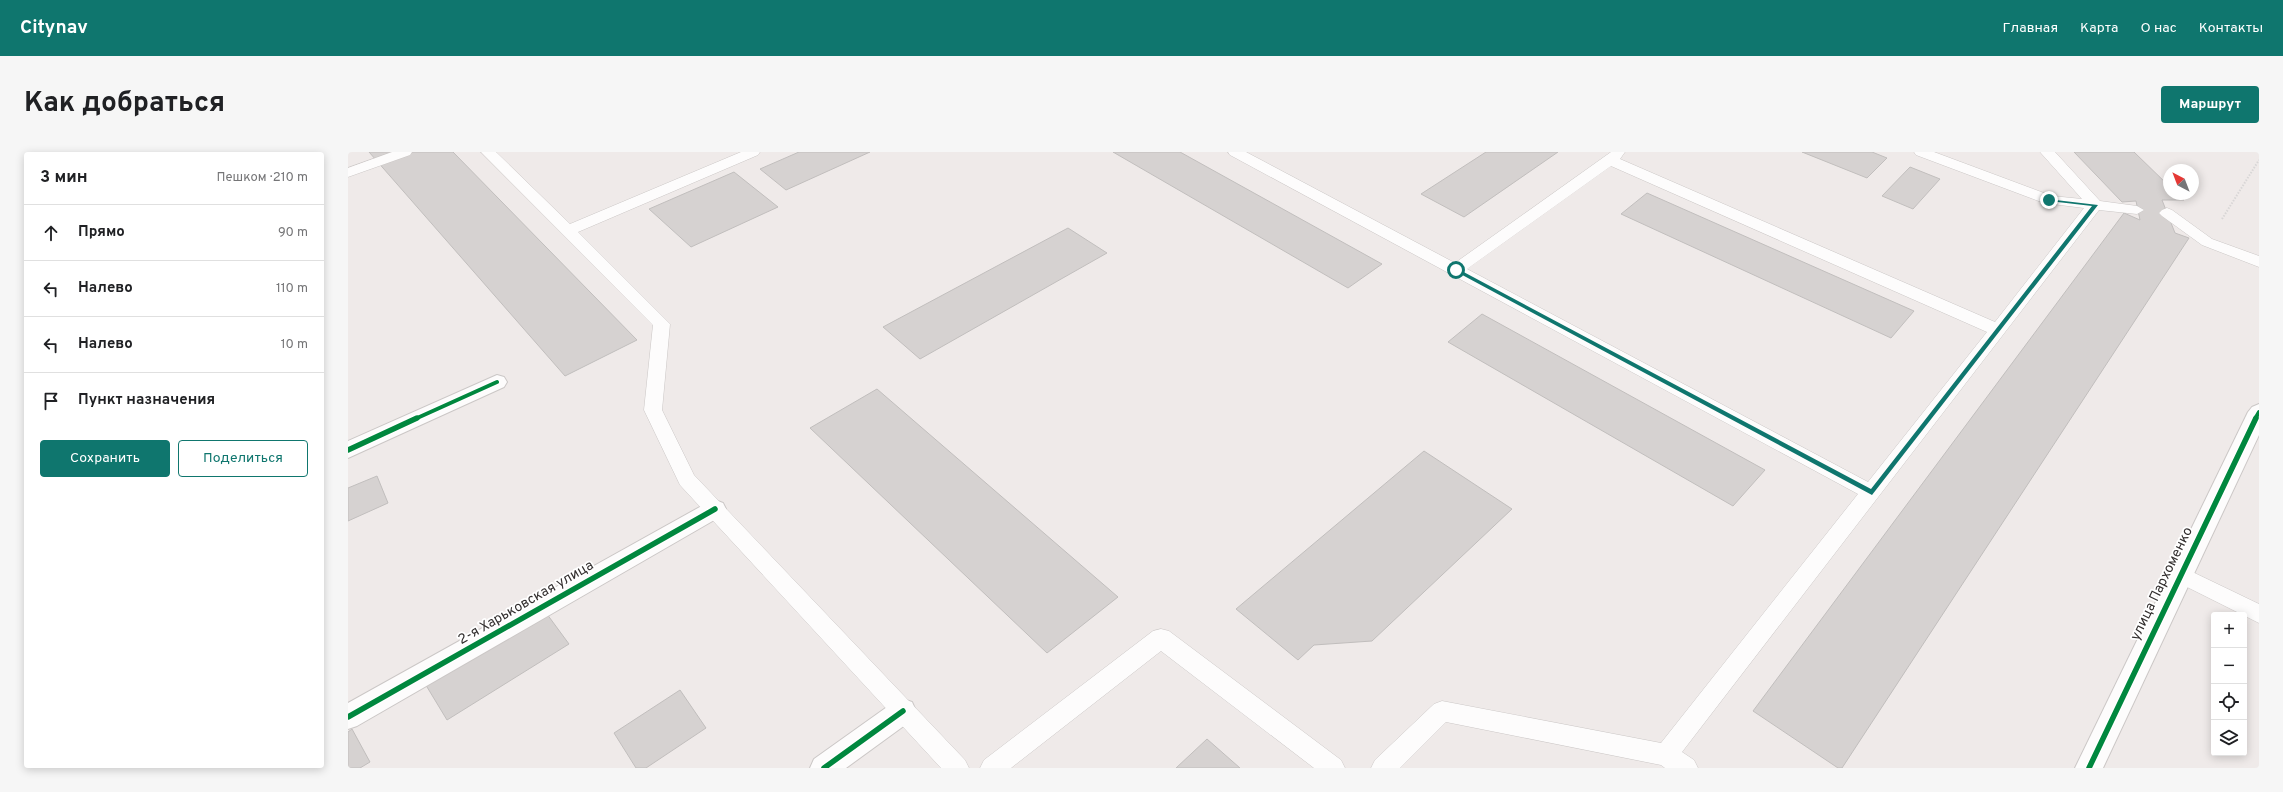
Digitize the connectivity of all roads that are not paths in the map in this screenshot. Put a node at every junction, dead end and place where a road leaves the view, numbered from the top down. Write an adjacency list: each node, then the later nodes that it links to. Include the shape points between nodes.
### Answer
1 (405, 152): 8 (lane)
2 (488, 152): 12 (lane)
3 (753, 152): 12 (lane)
4 (1235, 152): 14 (lane)
5 (1920, 152): 9 (lane, via 2049,200)
6 (2047, 152): 9 (lane)
7 (1615, 156): 14 (lane); 15 (lane)
8 (348, 172)
9 (2095, 205): 10 (lane); 15 (lane)
10 (2137, 210)
11 (2167, 213): 13 (lane, via 2207,242)
12 (567, 230): 20 (lane, via 662,324 653,410 687,480)
13 (2259, 262)
14 (1456, 270): 19 (lane)
15 (1998, 330): 19 (lane)
16 (497, 382): 18 (street)
17 (2259, 412): 21 (street, улица Пархоменко)
18 (348, 450)
19 (1872, 493): 25 (lane)
20 (715, 509): 23 (lane); 24 (street, 2-я Харьковская улица)
21 (2180, 574): 22 (lane); 32 (street, улица Пархоменко)
22 (2259, 614)
23 (903, 711): 26 (street); 27 (lane)
24 (348, 718)
25 (1666, 755): 30 (lane, via 1442,711); 31 (lane)
26 (824, 768)
27 (957, 768)
28 (992, 768): 29 (lane, via 1161,638)
29 (1333, 768)
30 (1383, 768)
31 (1686, 768)
32 (2088, 768)

